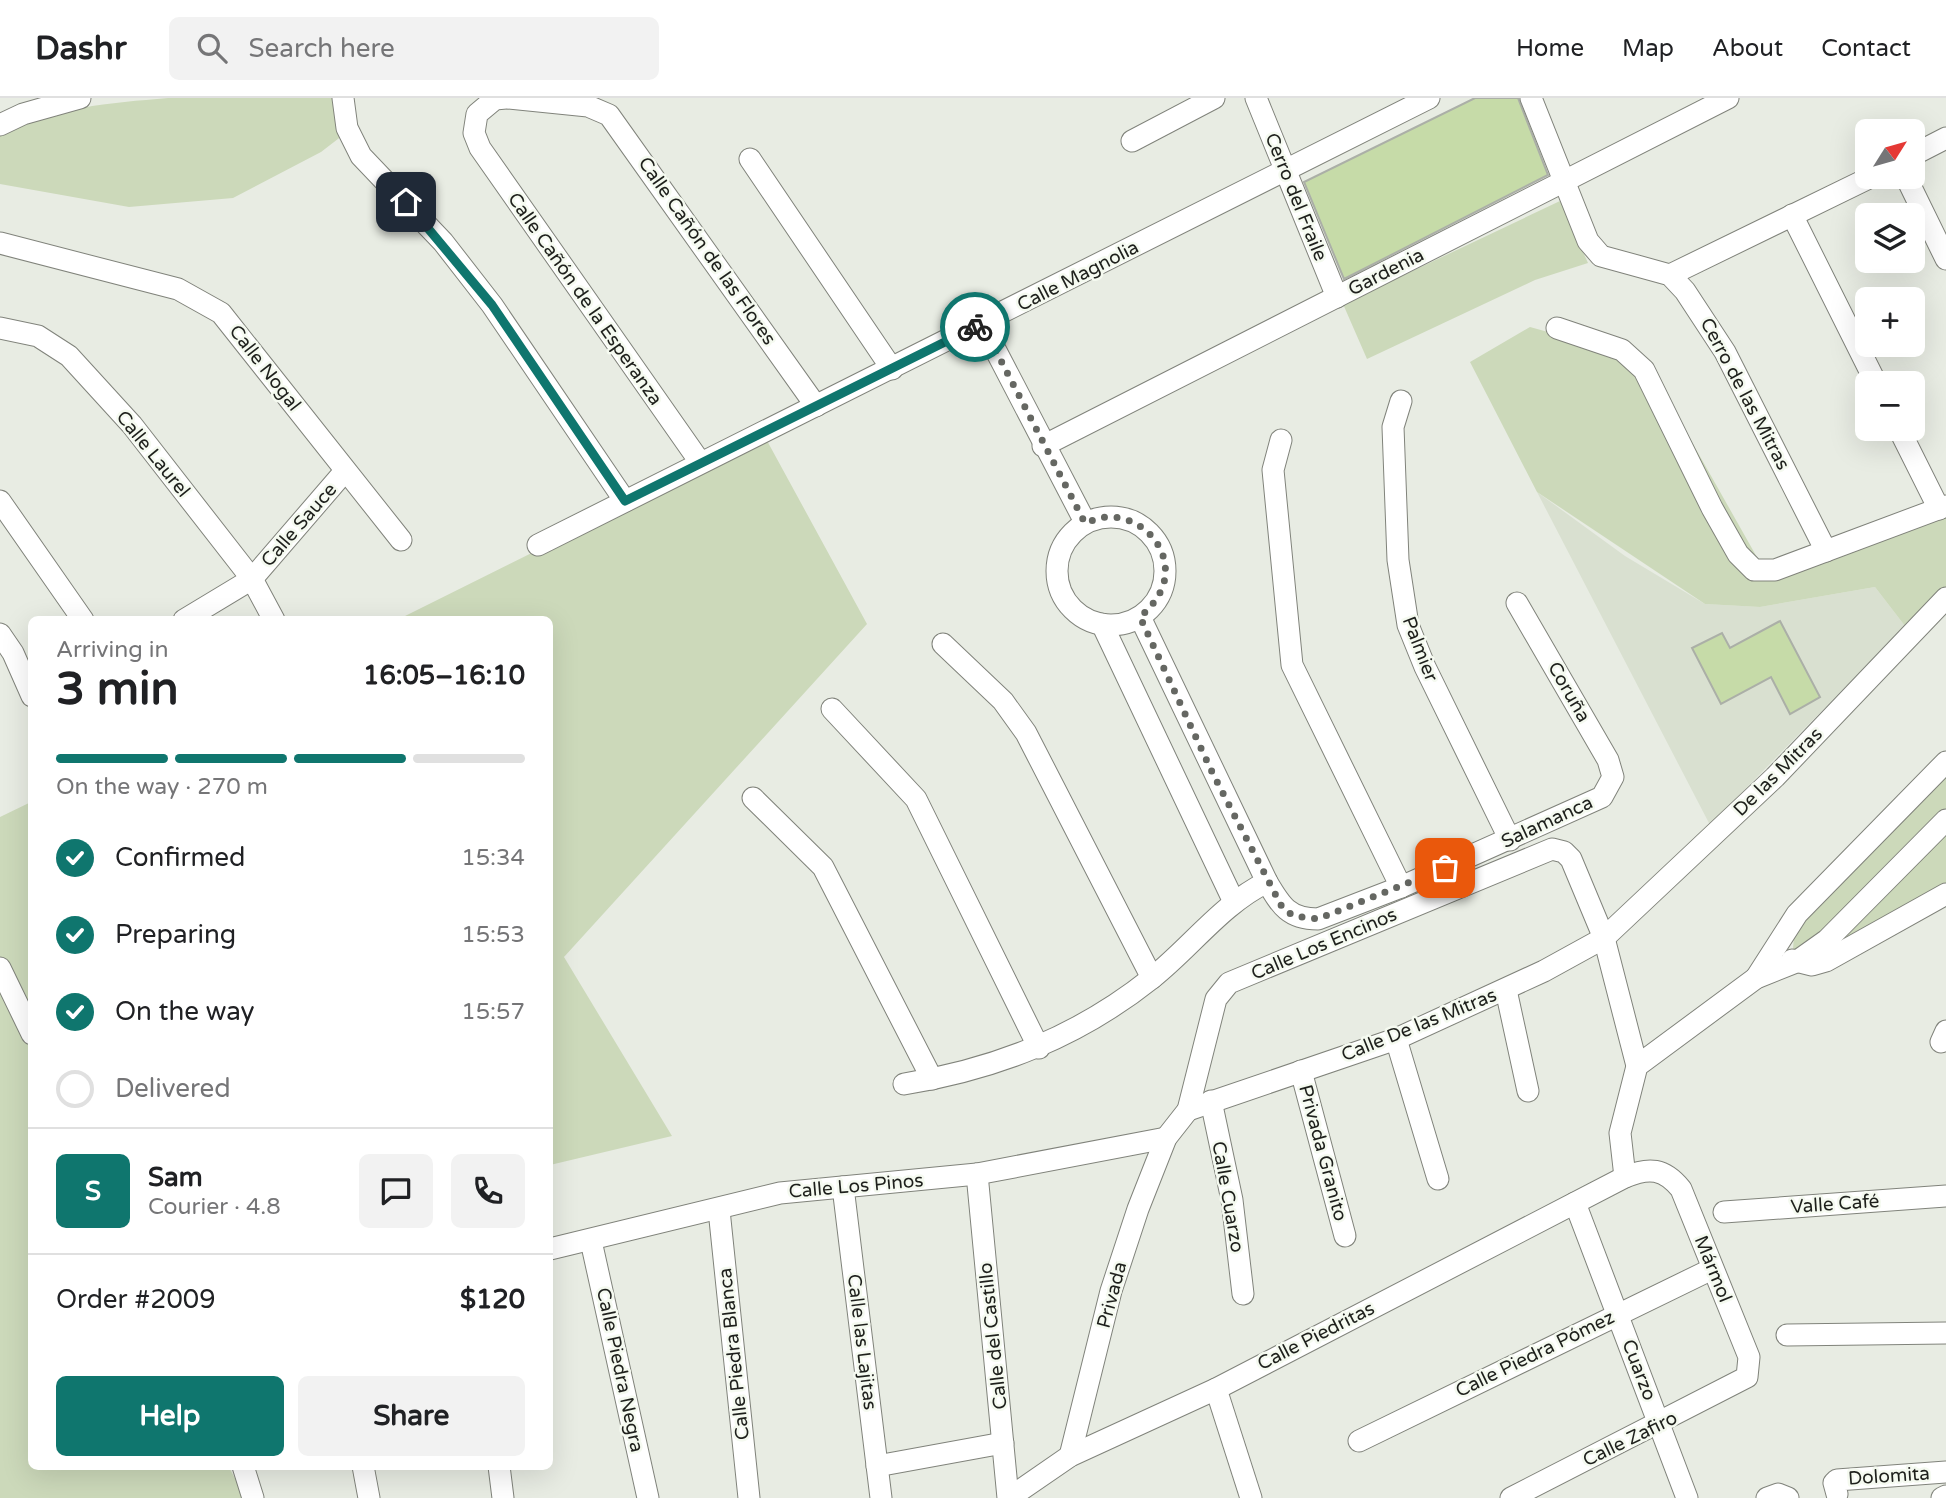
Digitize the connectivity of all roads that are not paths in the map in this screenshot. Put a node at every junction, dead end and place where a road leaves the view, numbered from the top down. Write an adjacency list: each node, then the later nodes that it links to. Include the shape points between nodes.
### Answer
1 (80, 98): 9 (street)
2 (343, 98): 36 (street, via 347,128 361,156 443,242 492,305)
3 (507, 98): 29 (street, Calle Cañón de las Flores, via 588,106 609,115); 33 (street, Calle Cañón de la Esperanza, via 495,99 477,114 474,132 492,170)
4 (1214, 98): 11 (street)
5 (1256, 98): 14 (street, Cerro del Fraile)
6 (1429, 98): 14 (street, Calle Magnolia)
7 (1531, 98): 15 (street)
8 (1728, 98): 15 (street, Gardenia)
9 (0, 125)
10 (1946, 138): 12 (street)
11 (1132, 141)
12 (1925, 149)
13 (750, 159): 26 (street)
14 (1284, 172): 22 (street, Cerro del Fraile); 23 (street, Calle Magnolia)
15 (1564, 182): 21 (street, via 1595,251 1612,261); 22 (street, Gardenia)
16 (1855, 185): 18 (street)
17 (1912, 189): 20 (street)
18 (1792, 215): 21 (street); 27 (street)
19 (0, 243): 34 (street, Calle Nogal, via 121,272 204,300 241,334)
20 (1946, 260)
21 (1670, 275): 41 (street, Cerro de las Mitras, via 1697,306 1725,352)
22 (1337, 297): 32 (street, Gardenia)
23 (982, 324): 26 (street, Calle Magnolia); 32 (street)
24 (0, 328): 42 (street, Calle Laurel, via 38,336 69,356 132,425)
25 (1557, 328): 41 (street, via 1634,358 1653,384 1738,554 1754,570 1775,570)
26 (892, 369): 29 (street, Calle Magnolia)
27 (1870, 371)
28 (1401, 401): 58 (street, Palmier, via 1393,427 1398,560 1408,625)
29 (816, 407): 33 (street, Calle Magnolia)
30 (1281, 440): 60 (street, via 1273,470 1292,665)
31 (1906, 441): 37 (street)
32 (1043, 446): 38 (street)
33 (701, 462): 36 (street, Calle Magnolia)
34 (345, 471): 39 (street, Calle Nogal); 42 (street, Calle Sauce)
35 (0, 501): 45 (street)
36 (625, 501): 40 (street, Calle Magnolia)
37 (1942, 508): 41 (street)
38 (1085, 523): 48 (street, via 1109,516 1129,519 1159,545 1165,565 1163,585 1155,603); 49 (street, via 1061,548 1059,587 1068,604 1083,617)
39 (401, 540)
40 (538, 545)
41 (1826, 551)
42 (252, 579): 46 (street, Calle Sauce); 47 (street, Calle Laurel)
43 (1946, 598): 63 (street, De las Mitras, via 1766,786)
44 (1517, 603): 55 (street, Coruña, via 1608,760)
45 (80, 616)
46 (191, 616)
47 (272, 616)
48 (1140, 617): 49 (street, via 1122,624); 59 (street)
49 (1102, 624): 62 (street)
50 (0, 634): 52 (street)
51 (943, 644): 67 (street, via 1003,701 1026,733)
52 (28, 687)
53 (832, 709): 72 (street, via 916,799)
54 (1946, 762): 64 (street, via 1797,914)
55 (1612, 785): 58 (street, Salamanca, via 1602,797)
56 (752, 798): 75 (street, via 823,867)
57 (1946, 820): 65 (street, via 1827,940)
58 (1510, 840): 60 (street, Salamanca)
59 (1267, 883): 60 (street, Salamanca, via 1283,909 1294,916 1318,919); 62 (street)
60 (1401, 887)
61 (1946, 894): 65 (street, via 1826,961 1812,965)
62 (1234, 902): 67 (street)
63 (1604, 938): 69 (street, Calle De las Mitras); 73 (street); 79 (street, Calle Los Encinos, via 1571,859 1552,849 1229,983 1216,999)
64 (1773, 948): 65 (street); 68 (street)
65 (1796, 962): 68 (street)
66 (0, 968): 70 (street)
67 (1152, 978): 72 (street, via 1099,1017)
68 (1756, 978): 73 (street)
69 (1506, 990): 71 (street, Calle De las Mitras); 77 (street)
70 (28, 1026)
71 (1396, 1039): 74 (street, Calle De las Mitras); 84 (street)
72 (1039, 1048): 75 (street, via 980,1069)
73 (1637, 1066): 83 (street, via 1620,1133)
74 (1301, 1071): 78 (street, Calle De las Mitras); 90 (street, Privada Granito)
75 (932, 1079): 76 (street)
76 (904, 1084)
77 (1528, 1091)
78 (1211, 1101): 79 (street, Calle De las Mitras); 94 (street, Calle Cuarzo, via 1232,1200)
79 (1188, 1110): 80 (street, Privada)
80 (1166, 1138): 82 (street, Calle Los Pinos); 100 (street, Privada, via 1117,1271)
81 (1659, 1170): 83 (street, Calle Piedritas); 93 (street, Mármol, via 1681,1189)
82 (977, 1174): 85 (street, Calle Los Pinos); 104 (street, Calle del Castillo)
83 (1625, 1177): 87 (street, Calle Piedritas)
84 (1438, 1179)
85 (843, 1187): 88 (street, Calle Los Pinos, via 780,1193); 106 (street, Calle las Lajitas)
86 (1946, 1195): 89 (street, Valle Café)
87 (1575, 1202): 95 (street, Cuarzo); 99 (street, Calle Piedritas)
88 (719, 1210): 91 (street, Calle Los Pinos); 116 (street, Calle Piedra Blanca)
89 (1724, 1212)
90 (1345, 1236)
91 (591, 1241): 92 (street, Calle Los Pinos); 115 (street, Calle Piedra Negra)
92 (553, 1248)
93 (1712, 1269): 95 (street, Calle Piedra Pómez); 98 (street, Mármol, via 1749,1357)
94 (1243, 1294)
95 (1618, 1314): 101 (street, Cuarzo); 103 (street, Calle Piedra Pómez)
96 (1946, 1333): 97 (street)
97 (1787, 1335)
98 (1747, 1377): 101 (street, Calle Zafiro)
99 (1216, 1389): 102 (street, Calle Piedritas); 119 (street)
100 (1081, 1415): 102 (street); 105 (street, Privada)
101 (1659, 1424): 120 (street, Calle Zafiro); 121 (street, Cuarzo)
102 (1105, 1440): 105 (street, Calle Piedritas)
103 (1359, 1441)
104 (1003, 1443): 106 (street); 118 (street, Calle del Castillo)
105 (1070, 1456): 118 (street, Calle Piedritas)
106 (877, 1466): 117 (street, Calle las Lajitas)
107 (244, 1470): 112 (street)
108 (364, 1470): 113 (street)
109 (500, 1470): 114 (street)
110 (1946, 1472): 111 (street, Dolomita, via 1844,1479)
111 (1835, 1488)
112 (253, 1498)
113 (369, 1498)
114 (503, 1498)
115 (648, 1498)
116 (749, 1498)
117 (881, 1498)
118 (1009, 1498)
119 (1251, 1498)
120 (1511, 1498)
121 (1687, 1498)
122 (1767, 1498): 123 (street, via 1778,1494)
123 (1788, 1498)

